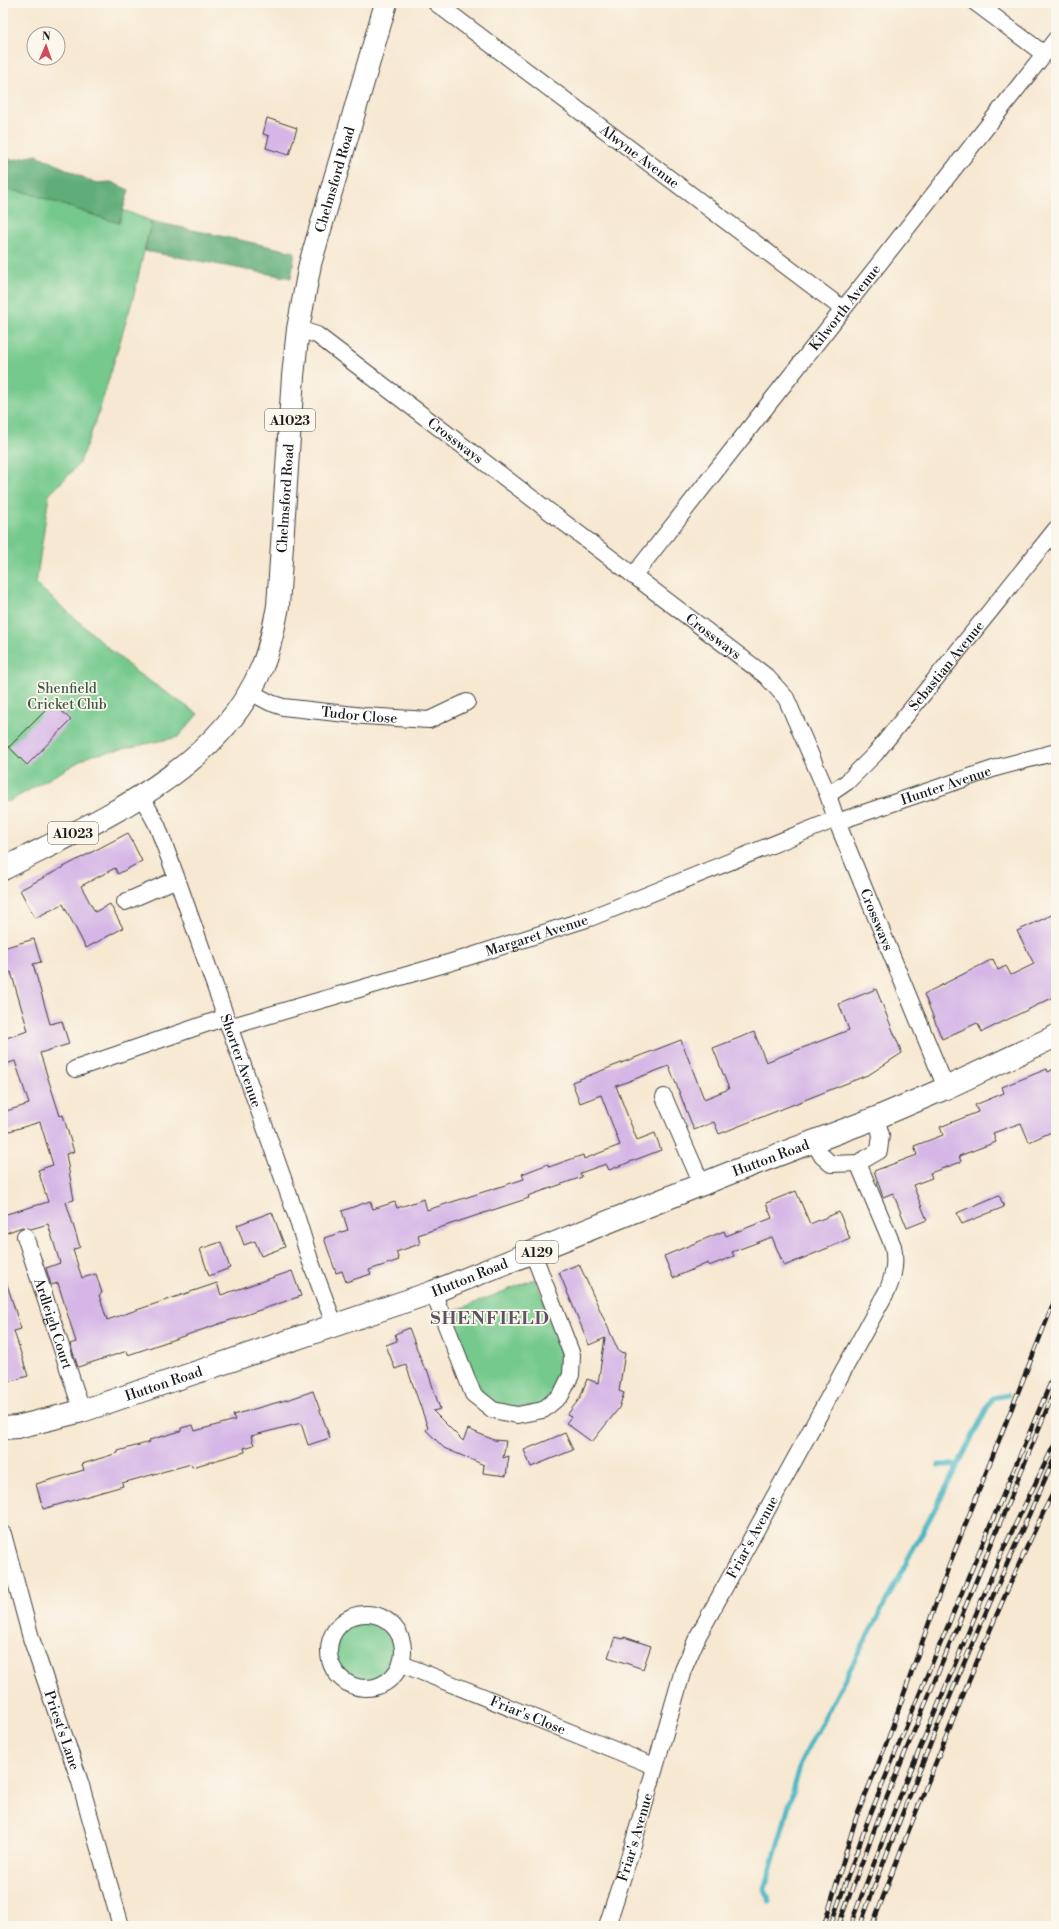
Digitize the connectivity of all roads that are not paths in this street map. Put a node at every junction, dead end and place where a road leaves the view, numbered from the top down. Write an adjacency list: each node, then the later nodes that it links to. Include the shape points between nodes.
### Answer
1 (386, 3): 7 (main road, Chelmsford Road / A1023, via 310,264)
2 (436, 3): 6 (street, Alwyne Avenue)
3 (976, 3): 5 (street)
4 (1056, 39): 5 (street, Kilworth Avenue)
5 (1044, 54): 6 (street, Kilworth Avenue)
6 (843, 309): 9 (street, Kilworth Avenue)
7 (298, 329): 9 (street, Crossways, via 317,335); 10 (main road, Chelmsford Road / A1023, via 278,606 271,643)
8 (1056, 529): 13 (street, Sebastian Avenue, via 876,754 847,782)
9 (633, 576): 13 (street, Crossways, via 778,687 786,698)
10 (250, 692): 11 (street, Tudor Close, via 283,707 429,720); 14 (main road, Chelmsford Road / A1023, via 227,725 199,753)
11 (467, 702)
12 (1056, 752): 15 (street, Hunter Avenue, via 999,766)
13 (828, 794): 15 (street, Crossways)
14 (142, 797): 16 (main road, Chelmsford Road / A1023); 17 (street, Shorter Avenue, via 157,825)
15 (837, 821): 19 (street, Margaret Avenue, via 590,918 462,959); 22 (street, Crossways)
16 (3, 869)
17 (177, 879): 18 (street); 19 (street, Shorter Avenue)
18 (125, 902)
19 (227, 1022): 21 (street); 31 (street, Shorter Avenue)
20 (1056, 1036): 22 (main road, Hutton Road / A129)
21 (75, 1069)
22 (946, 1088): 24 (main road, Hutton Road / A129)
23 (664, 1097): 27 (street)
24 (876, 1118): 25 (main road, Hutton Road / A129); 26 (street, via 881,1135 879,1150)
25 (814, 1142): 26 (street, via 822,1156 831,1164); 27 (main road, Hutton Road / A129)
26 (858, 1163): 36 (street, Friar's Avenue, via 893,1246 894,1275 698,1636 683,1670)
27 (702, 1185): 29 (main road, Hutton Road / A129)
28 (26, 1236): 32 (street, Ardleigh Court)
29 (533, 1253): 30 (main road, Hutton Road / A129); 30 (street, via 572,1355 571,1376 561,1395 543,1410 517,1415 493,1410 473,1394)
30 (433, 1292): 31 (main road, Hutton Road / A129)
31 (335, 1326): 32 (main road, Hutton Road / A129)
32 (82, 1411): 33 (main road, Hutton Road / A129)
33 (3, 1428)
34 (3, 1534): 37 (street, Priest's Lane, via 31,1638 80,1782)
35 (402, 1664): 35 (street, via 404,1654 400,1633 385,1618 375,1615 364,1613 352,1616 334,1632 329,1644 333,1668 340,1678 350,1685 375,1688 396,1675); 36 (street, Friar's Close)
36 (654, 1766): 38 (street, Friar's Avenue, via 632,1848)
37 (121, 1926)
38 (607, 1926)

